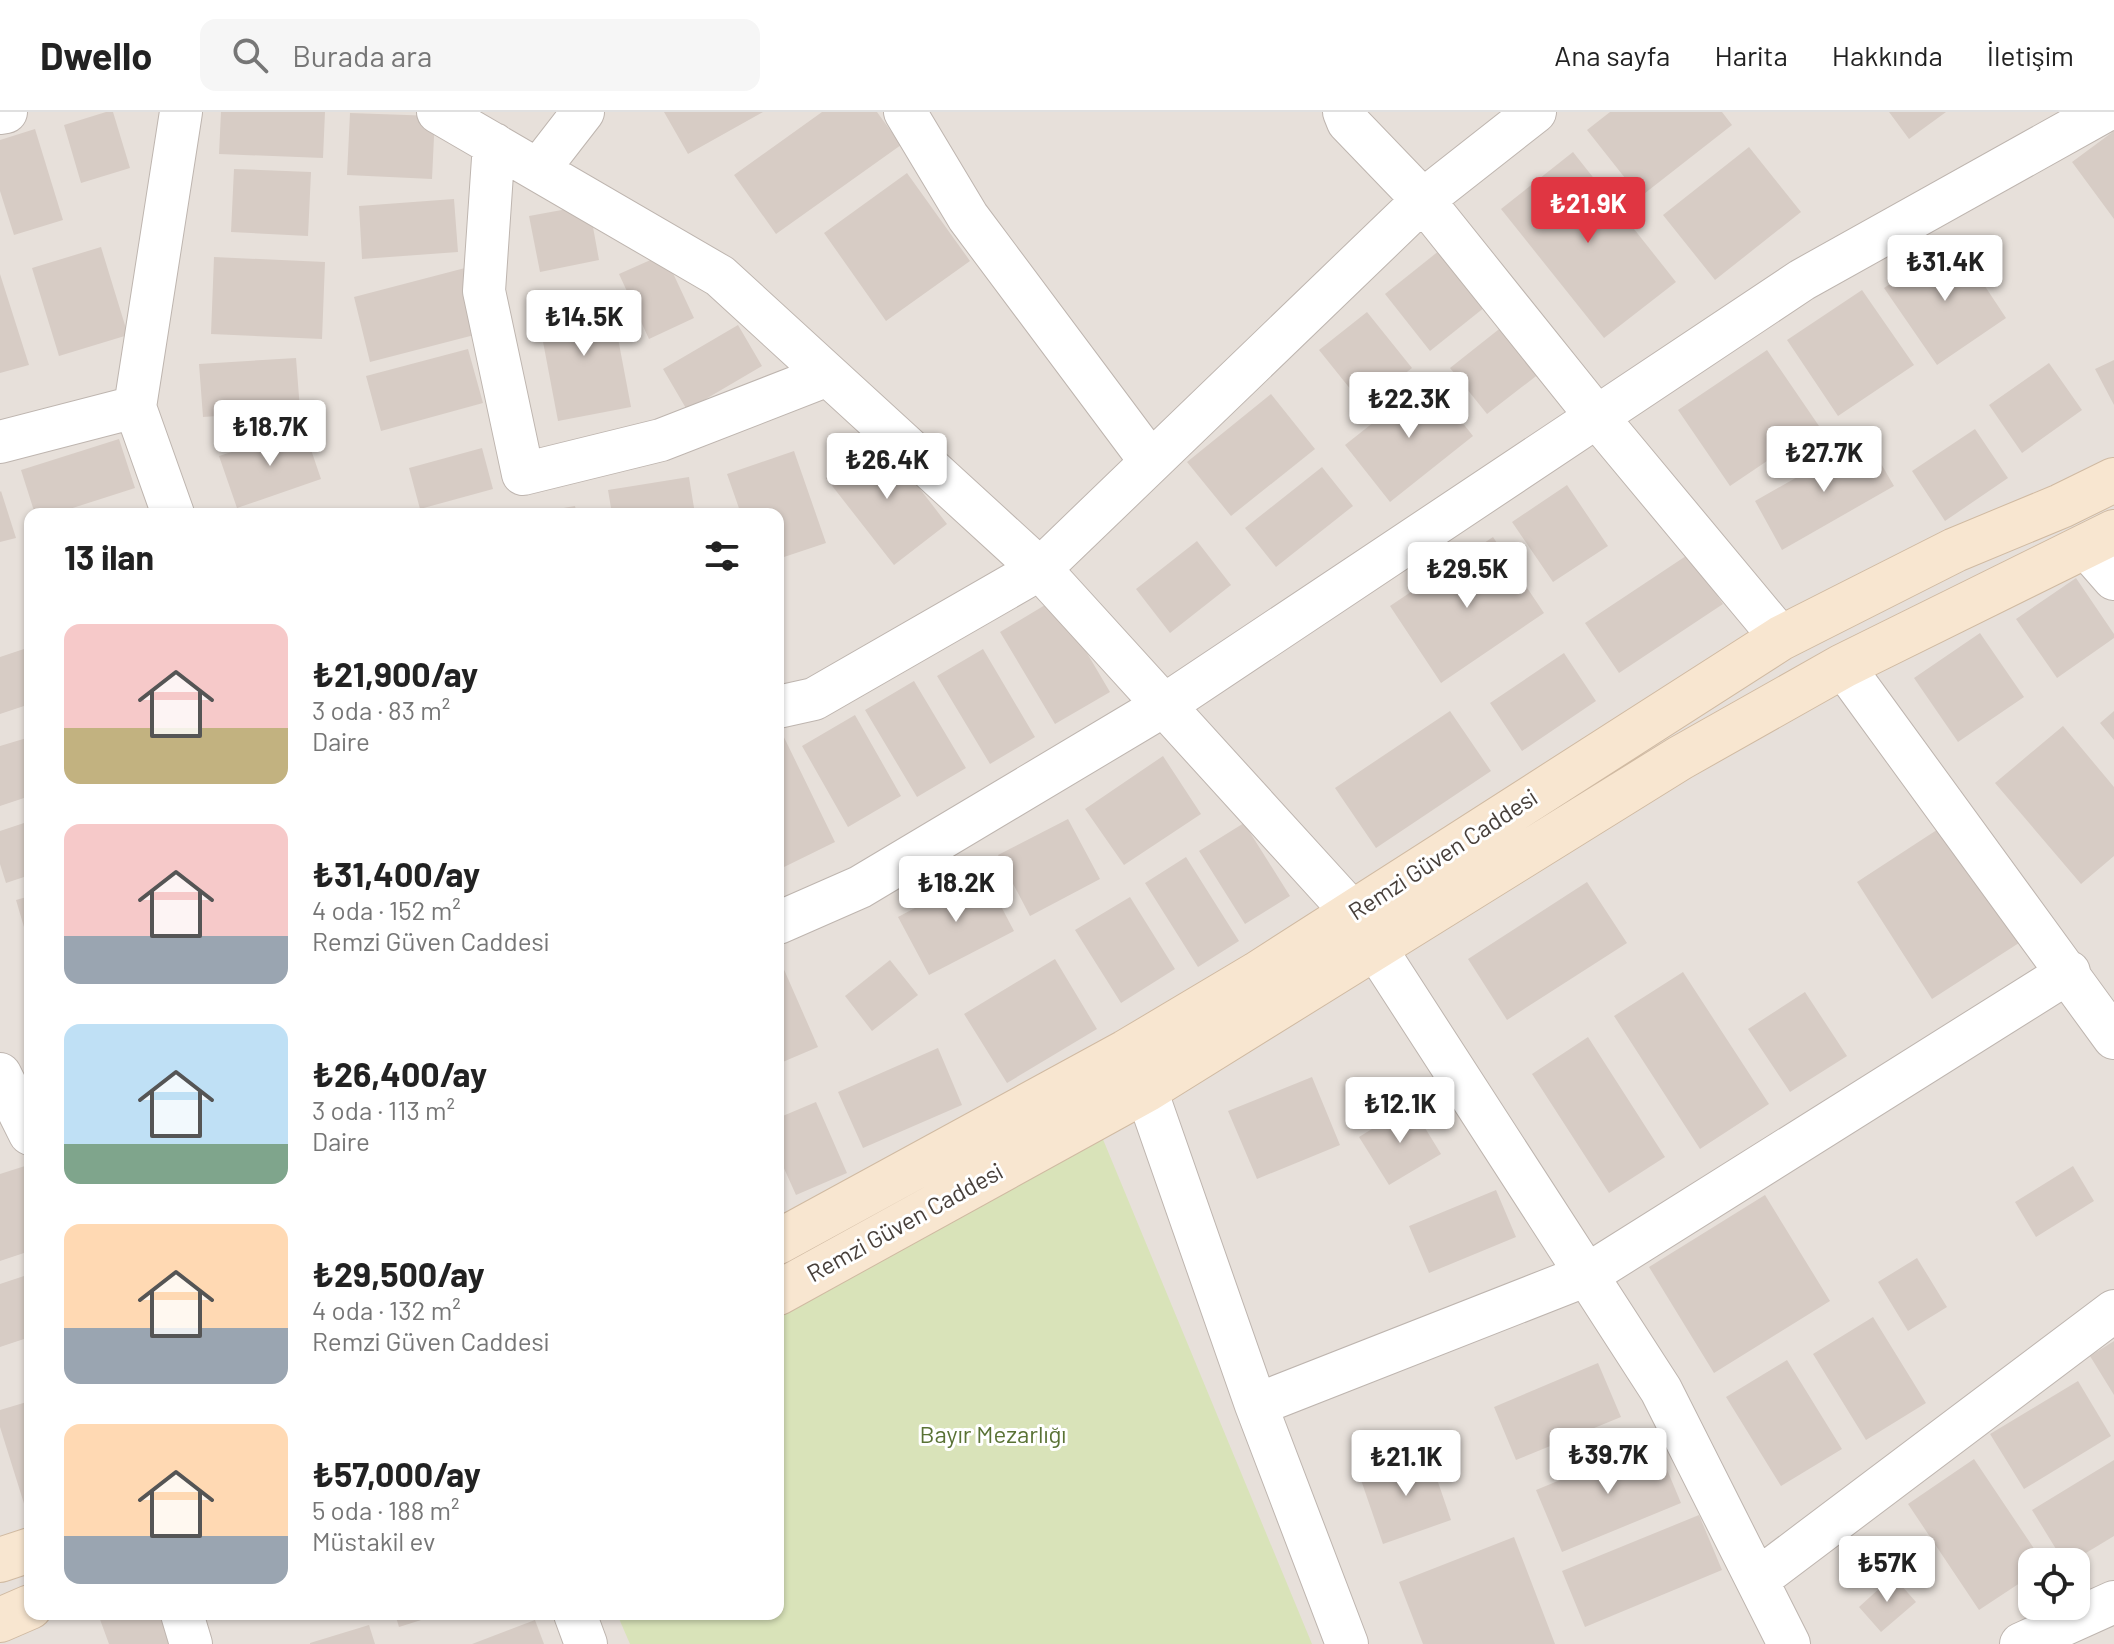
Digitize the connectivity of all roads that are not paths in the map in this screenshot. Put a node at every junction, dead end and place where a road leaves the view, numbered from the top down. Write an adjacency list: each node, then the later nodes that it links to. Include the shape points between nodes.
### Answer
1 (181, 112): 12 (street)
2 (438, 112): 8 (street)
3 (583, 112): 9 (street)
4 (905, 112): 15 (street, via 968,217)
5 (1344, 112): 10 (street)
6 (1535, 112): 10 (street)
7 (2103, 112): 13 (street, via 1802,280)
8 (494, 144): 9 (street); 11 (street, via 484,291 523,474 661,440)
9 (538, 170): 11 (street, via 720,276)
10 (1423, 200): 13 (street); 15 (street)
11 (828, 375): 19 (street)
12 (135, 407): 14 (street); 17 (street)
13 (1597, 417): 21 (street); 24 (street)
14 (0, 442)
15 (1151, 462): 19 (street)
16 (2114, 480): 21 (main road, Remzi Güven Caddesi, via 1955,550)
17 (171, 508)
18 (2100, 540): 20 (street); 22 (main road, Remzi Güven Caddesi)
19 (1040, 569): 23 (street, via 814,699); 24 (street)
20 (2114, 579)
21 (1781, 638): 26 (main road, Remzi Güven Caddesi)
22 (1843, 666): 26 (main road, Remzi Güven Caddesi); 27 (street)
23 (784, 706)
24 (1163, 706): 25 (street, via 860,887); 26 (street)
25 (784, 920)
26 (1364, 930): 30 (main road, Remzi Güven Caddesi); 32 (main road, Remzi Güven Caddesi, via 1257,974 1126,1052); 33 (street)
27 (2069, 972): 28 (street); 33 (street)
28 (2114, 1038)
29 (0, 1074): 31 (street)
30 (1146, 1090): 34 (main road, Remzi Güven Caddesi); 36 (street)
31 (24, 1122)
32 (784, 1239)
33 (1587, 1275): 36 (street); 39 (street, via 1661,1390)
34 (784, 1290)
35 (2114, 1311): 39 (street)
36 (1256, 1405): 47 (street)
37 (24, 1552): 38 (main road)
38 (0, 1560)
39 (1757, 1580): 48 (street)
40 (2114, 1602): 49 (street)
41 (24, 1610): 42 (main road)
42 (0, 1620)
43 (184, 1620): 45 (street)
44 (577, 1620): 46 (street)
45 (191, 1644)
46 (586, 1644)
47 (1347, 1644)
48 (1789, 1644)
49 (2021, 1644)

